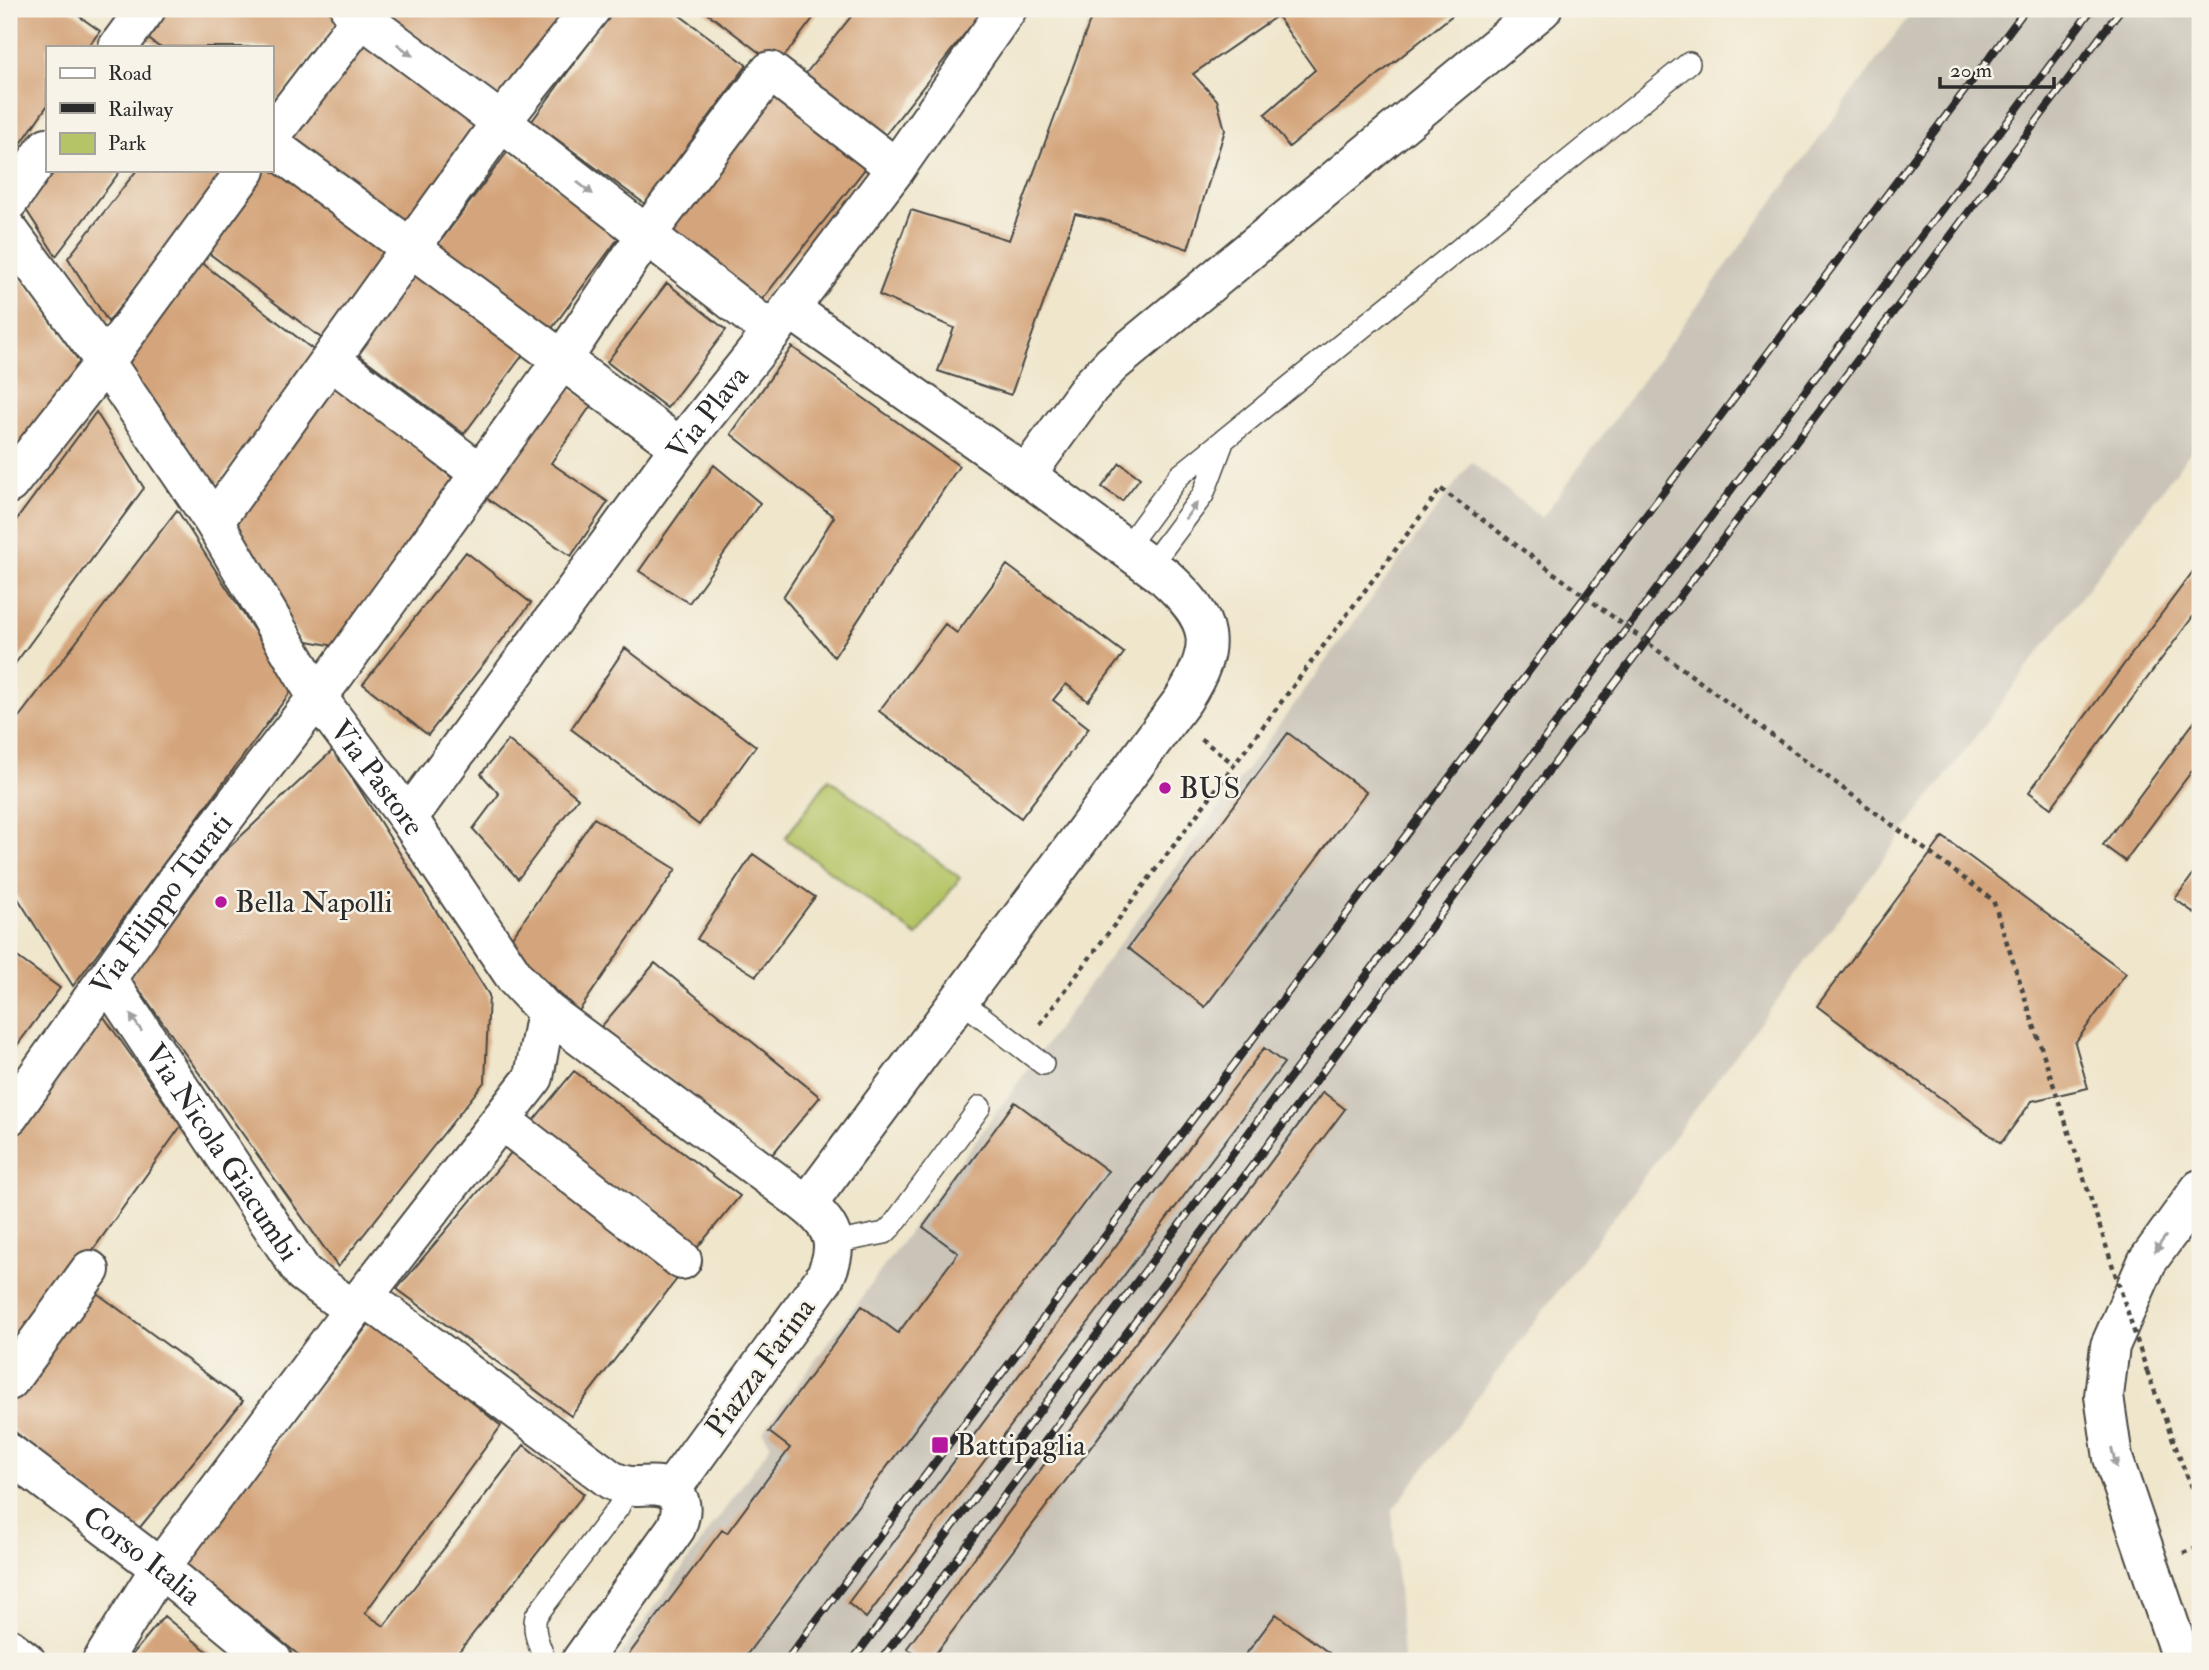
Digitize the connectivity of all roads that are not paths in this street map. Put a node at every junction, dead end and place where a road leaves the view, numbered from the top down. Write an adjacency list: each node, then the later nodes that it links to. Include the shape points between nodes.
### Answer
1 (591, 9): 6 (street)
2 (1007, 9): 10 (street, Via Plava)
3 (1542, 9): 23 (street, via 1112,364)
4 (360, 11): 6 (street, one-way to 6); 7 (street)
5 (1689, 63): 20 (lane)
6 (501, 122): 14 (street, one-way to 14); 15 (street)
7 (273, 133)
8 (273, 146): 15 (street)
9 (46, 148): 12 (street)
10 (896, 168): 14 (street, Via Filippo Turati, via 770,71); 16 (street, Via Plava)
11 (245, 172): 19 (street)
12 (9, 201)
13 (9, 231): 19 (street, Via Pastore)
14 (646, 235): 16 (street); 17 (street, Via Filippo Turati)
15 (412, 249): 17 (street); 18 (street)
16 (781, 321): 21 (street, Via Plava); 23 (street)
17 (562, 360): 21 (street); 22 (street, Via Filippo Turati)
18 (332, 361): 22 (street); 25 (street)
19 (105, 362): 24 (street); 25 (street, Via Pastore)
20 (1223, 442): 26 (lane, via 1179,476); 26 (lane, one-way to 20, via 1203,495)
21 (680, 447): 28 (street, Via Plava)
22 (480, 473): 27 (street, Via Filippo Turati)
23 (1026, 475): 26 (street)
24 (9, 485)
25 (214, 522): 27 (street, Via Pastore)
26 (1138, 557): 30 (street, via 1182,593 1201,620 1206,647 1199,675)
27 (317, 697): 28 (street, Via Pastore); 29 (street, Via Filippo Turati)
28 (408, 818): 31 (street, Via Pastore, via 516,979)
29 (107, 979): 34 (street, Via Filippo Turati); 41 (street, Via Nicola Giacumbi, one-way to 29, via 303,1273)
30 (960, 1000): 32 (lane); 37 (street)
31 (546, 1011): 35 (street, via 534,1077); 37 (street, Via Pastore)
32 (1043, 1064)
33 (979, 1107): 38 (lane, via 885,1233)
34 (9, 1115)
35 (501, 1120): 39 (street); 41 (street)
36 (2200, 1189): 53 (street, one-way to 53, via 2147,1262 2110,1346 2104,1396 2113,1458)
37 (807, 1205): 38 (street, Via Pastore, via 827,1224)
38 (833, 1243): 45 (street, Piazza Farina, via 824,1279)
39 (682, 1260)
40 (90, 1270): 42 (street)
41 (358, 1303): 44 (street, Via Nicola Giacumbi); 46 (street)
42 (9, 1381)
43 (9, 1453): 46 (street, Corso Italia)
44 (628, 1488): 45 (street, via 656,1485); 51 (lane, via 618,1508 536,1616 534,1626)
45 (671, 1490): 52 (street, via 680,1501 676,1528)
46 (160, 1568): 49 (street); 50 (street, Corso Italia)
47 (9, 1648): 48 (street)
48 (26, 1661)
49 (102, 1661)
50 (273, 1661)
51 (545, 1661)
52 (581, 1661)
53 (2182, 1661)

